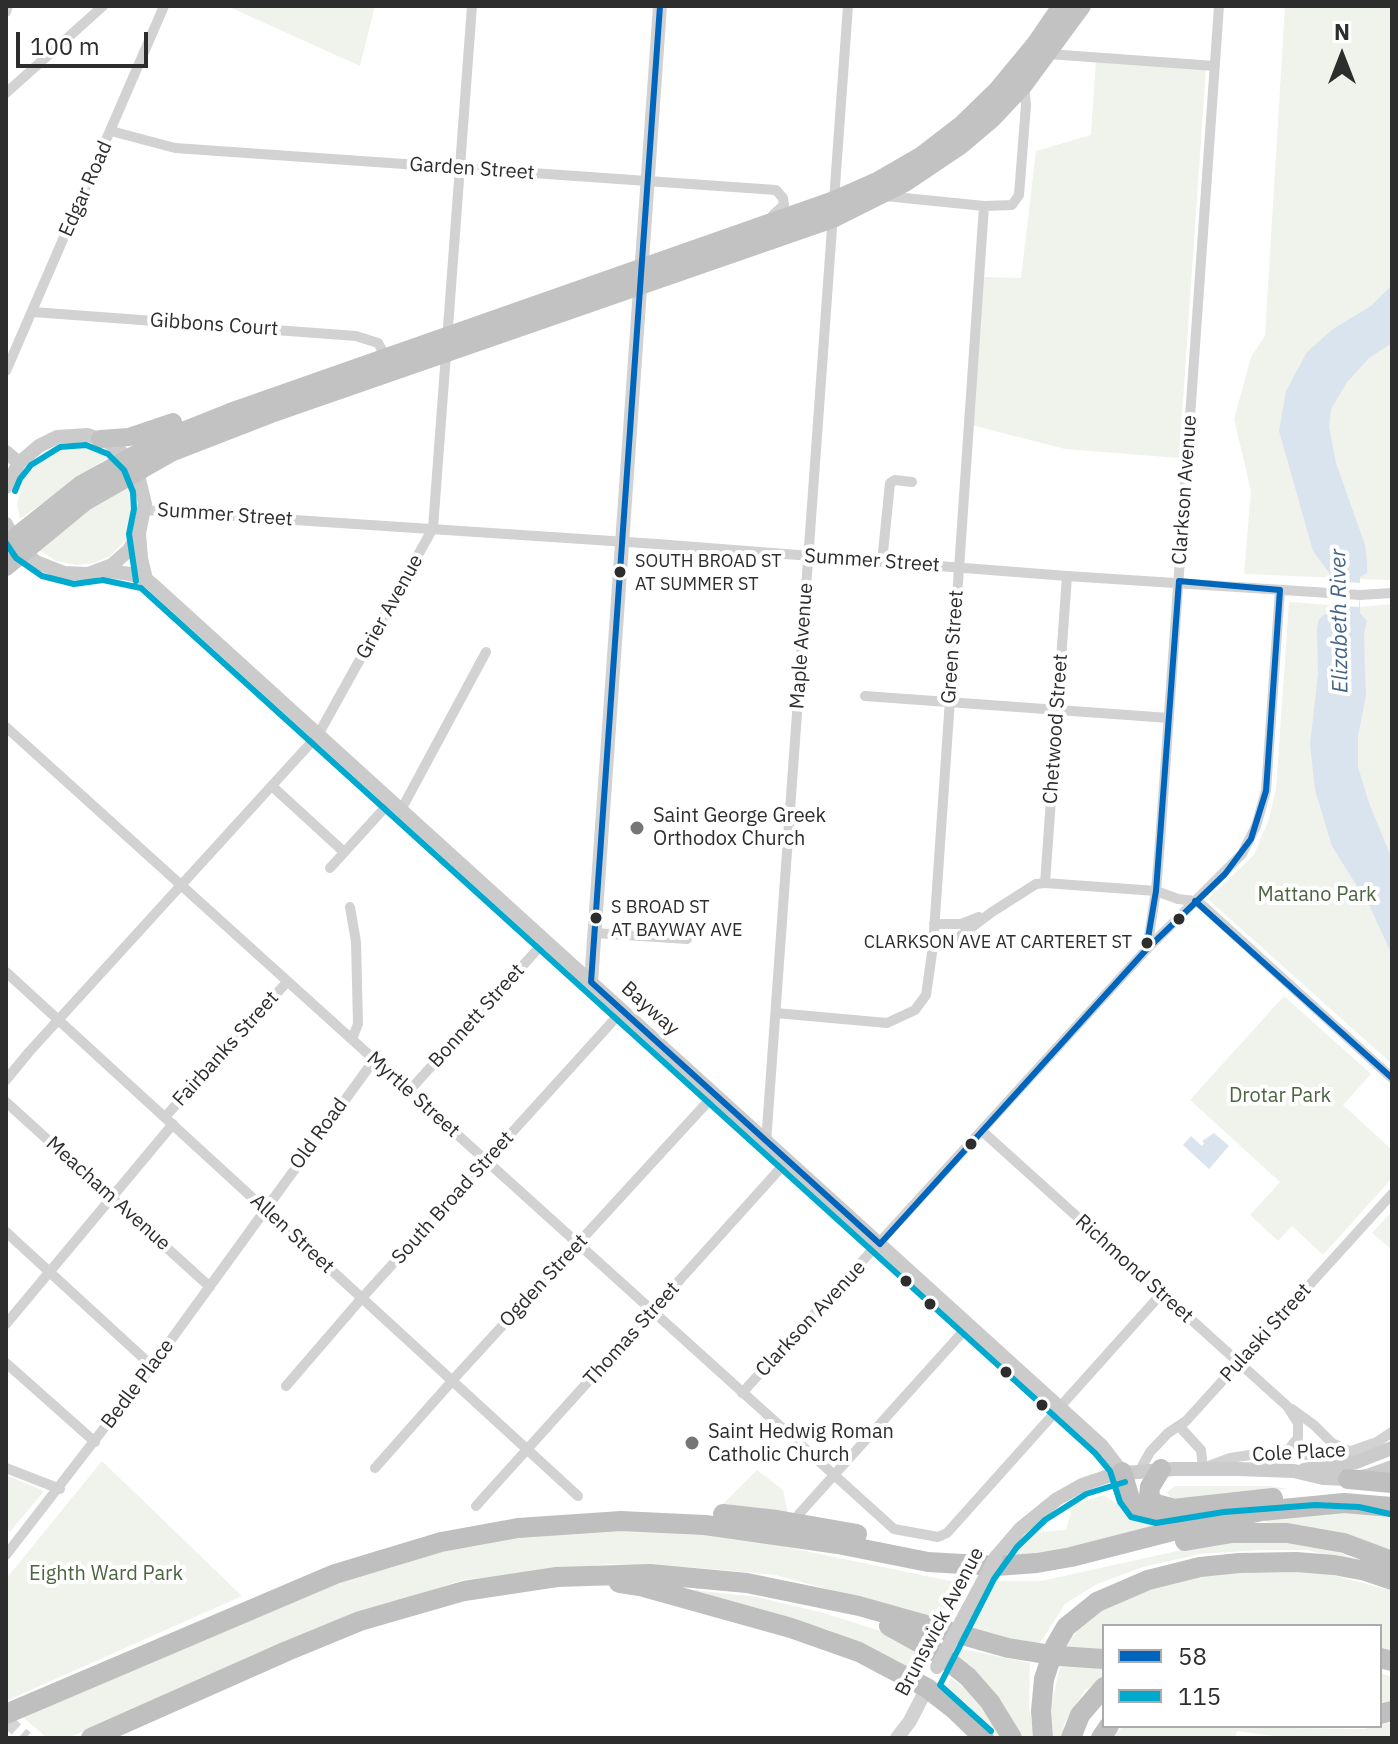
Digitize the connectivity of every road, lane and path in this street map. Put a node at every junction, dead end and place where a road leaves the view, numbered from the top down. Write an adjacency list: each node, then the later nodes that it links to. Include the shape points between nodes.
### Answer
1 (8, 6): 10 (street)
2 (103, 6): 14 (street)
3 (164, 6): 15 (street, Edgar Road)
4 (472, 6): 16 (street, Grier Avenue)
5 (660, 6): 17 (street)
6 (848, 6): 20 (street, Maple Avenue)
7 (1061, 6): 20 (highway, via 997,90 961,125)
8 (1082, 6): 11 (highway)
9 (1219, 6): 12 (street, Clarkson Avenue)
10 (6, 12)
11 (1048, 54): 12 (street); 13 (highway)
12 (1215, 66): 46 (street, Clarkson Avenue)
13 (1024, 85): 18 (highway, via 960,146); 19 (street, via 1019,195 1007,207)
14 (6, 93)
15 (111, 131): 16 (street, Garden Street, via 175,148); 23 (street, Edgar Road)
16 (460, 168): 17 (street, Garden Street); 24 (street, Grier Avenue)
17 (646, 181): 21 (street, Garden Street, via 776,190 784,207); 22 (street)
18 (881, 195): 19 (street); 20 (highway)
19 (984, 206): 42 (street, Green Street)
20 (834, 209): 21 (highway); 22 (highway); 39 (street, Maple Avenue)
21 (752, 229): 22 (highway)
22 (640, 278): 24 (highway); 38 (street)
23 (33, 312): 25 (street, Gibbons Court, via 356,336 378,343); 26 (street, Edgar Road)
24 (447, 345): 25 (highway); 31 (highway); 35 (street, Grier Avenue)
25 (386, 357): 27 (highway)
26 (6, 371)
27 (230, 412): 28 (highway, via 203,410 129,437); 31 (highway, via 165,438)
28 (100, 439): 30 (main road, via 57,437); 31 (main road)
29 (6, 452): 30 (main road)
30 (19, 463): 33 (main road)
31 (132, 464): 34 (main road, via 143,490); 37 (highway, via 85,502)
32 (912, 482): 40 (street, via 890,483)
33 (6, 487)
34 (144, 510): 35 (street, Summer Street); 36 (main road)
35 (433, 528): 38 (street, Summer Street); 55 (street, Grier Avenue)
36 (139, 533): 43 (main road, via 127,554); 45 (main road)
37 (12, 539): 41 (highway); 43 (main road, via 40,565 64,573)
38 (621, 543): 39 (street, Summer Street); 67 (street)
39 (807, 556): 40 (street, Summer Street); 76 (street, Maple Avenue)
40 (882, 562): 42 (street, Summer Street)
41 (6, 567)
42 (958, 567): 44 (street, Summer Street); 51 (street, Green Street)
43 (103, 570): 45 (main road)
44 (1067, 576): 46 (street, Summer Street); 52 (street, Chetwood Street)
45 (146, 579): 55 (main road, Bayway)
46 (1179, 581): 47 (street, Summer Street); 53 (street, Clarkson Avenue)
47 (1280, 590): 48 (street, Summer Street); 63 (street, via 1262,810 1242,854)
48 (1392, 593)
49 (486, 652): 57 (street)
50 (865, 696): 51 (street)
51 (949, 703): 52 (street); 66 (street, Green Street)
52 (1057, 710): 53 (street); 60 (street, Chetwood Street)
53 (1169, 718): 62 (street, Clarkson Avenue)
54 (6, 727): 61 (street, Myrtle Street)
55 (318, 735): 56 (street, Grier Avenue); 57 (main road, Bayway)
56 (273, 787): 58 (street); 61 (street, Grier Avenue)
57 (396, 805): 58 (street); 69 (main road, Bayway)
58 (344, 852): 59 (street)
59 (330, 868)
60 (1045, 883): 62 (street); 65 (street)
61 (182, 886): 73 (street, Myrtle Street); 77 (street, Grier Avenue)
62 (1156, 891): 63 (street); 71 (street, Clarkson Avenue)
63 (1195, 901): 71 (street); 80 (street)
64 (350, 907): 78 (street, via 358,1024)
65 (992, 912): 66 (street, via 961,924); 70 (street, via 955,940)
66 (934, 924): 70 (street, Green Street)
67 (595, 933): 68 (street); 74 (street)
68 (687, 939)
69 (545, 941): 74 (main road, Bayway); 82 (street, Bonnett Street)
70 (933, 946): 76 (street, Green Street, via 926,995 907,1016 877,1023)
71 (1146, 950): 86 (street, Clarkson Avenue)
72 (6, 972): 77 (street, Allen Street)
73 (287, 982): 78 (street, Myrtle Street); 85 (street, Fairbanks Street)
74 (591, 982): 75 (main road, Bayway)
75 (622, 1011): 83 (main road, Bayway); 89 (street, South Broad Street)
76 (776, 1013): 87 (street, Maple Avenue)
77 (58, 1020): 81 (street, Grier Avenue); 85 (street, Allen Street)
78 (352, 1039): 79 (street, Myrtle Street)
79 (374, 1060): 82 (street, Myrtle Street); 92 (street, Old Road)
80 (1392, 1078)
81 (6, 1080)
82 (409, 1091): 89 (street, Myrtle Street)
83 (714, 1095): 87 (main road, Bayway); 94 (street, Ogden Street)
84 (6, 1102): 91 (street, Meacham Avenue)
85 (169, 1120): 91 (street, Fairbanks Street); 92 (street, Allen Street)
86 (982, 1131): 95 (street, Clarkson Avenue); 98 (street, Richmond Street)
87 (766, 1143): 88 (main road, Bayway)
88 (787, 1161): 95 (main road, Bayway); 100 (street, Thomas Street)
89 (486, 1162): 94 (street, Myrtle Street); 99 (street, South Broad Street)
90 (1392, 1194): 104 (street, Pulaski Street)
91 (112, 1197): 96 (street, Fairbanks Street); 97 (street, Meacham Avenue)
92 (266, 1210): 97 (street, Bedle Place); 99 (street, Allen Street)
93 (6, 1232): 96 (street)
94 (577, 1244): 100 (street, Myrtle Street); 106 (street, Ogden Street)
95 (880, 1244): 102 (main road, Bayway); 108 (street, Clarkson Avenue)
96 (50, 1272): 101 (street, Fairbanks Street); 105 (street)
97 (210, 1287): 105 (street, Bedle Place)
98 (1162, 1293): 104 (street, Richmond Street); 109 (street)
99 (361, 1299): 106 (street, Allen Street); 107 (street, South Broad Street)
100 (652, 1313): 108 (street, Myrtle Street); 115 (street, Thomas Street)
101 (6, 1324)
102 (969, 1325): 109 (main road, Bayway); 124 (street)
103 (6, 1363): 113 (street)
104 (1238, 1363): 110 (street, Richmond Street); 111 (street, Pulaski Street)
105 (152, 1366): 113 (street, Bedle Place)
106 (451, 1381): 115 (street, Allen Street); 120 (street, Ogden Street)
107 (286, 1386)
108 (742, 1393): 124 (street, Myrtle Street)
109 (1058, 1406): 122 (main road, Bayway, via 1108,1452); 124 (street, Myrtle Street, via 938,1537 887,1526)
110 (1287, 1406): 116 (street, Richmond Street, via 1336,1446); 117 (street, via 1298,1423 1298,1438 1289,1449)
111 (1179, 1426): 121 (street, via 1201,1450); 122 (street, Pulaski Street, via 1150,1452)
112 (1392, 1432): 116 (street, Cole Place)
113 (95, 1442): 127 (street, Bedle Place)
114 (1392, 1448): 123 (main road, Brunswick Avenue, via 1356,1462)
115 (527, 1450): 128 (street, Allen Street); 129 (street, Thomas Street)
116 (1351, 1451): 117 (street, Cole Place)
117 (1273, 1455): 121 (street, Cole Place, via 1237,1456)
118 (1392, 1467): 125 (main road, Brunswick Avenue)
119 (6, 1468): 127 (street)
120 (375, 1468)
121 (1203, 1468): 122 (main road, Brunswick Avenue); 123 (main road, Brunswick Avenue)
122 (1141, 1471): 131 (highway, via 1149,1497); 131 (highway, via 1129,1498 1137,1509 1150,1513); 136 (main road, Brunswick Avenue, via 1094,1480 1057,1499)
123 (1294, 1471): 125 (main road, Brunswick Avenue)
124 (834, 1477): 132 (street)
125 (1348, 1479): 126 (highway)
126 (1392, 1483)
127 (60, 1489): 135 (street, Bedle Place)
128 (578, 1496)
129 (476, 1506)
130 (1392, 1506): 131 (highway, via 1360,1497 1315,1495); 134 (highway, via 1344,1503 1262,1511 1071,1557 1010,1566 928,1562)
131 (1171, 1508)
132 (799, 1514)
133 (533, 1526): 134 (highway, via 663,1522); 136 (highway, via 600,1514 718,1513 924,1548); 144 (highway, via 441,1542 350,1569)
134 (779, 1535): 137 (highway, via 904,1568 985,1578 1053,1574 1173,1543 1245,1532 1316,1537)
135 (6, 1555)
136 (998, 1555): 142 (main road, Brunswick Avenue, bridge)
137 (1392, 1561)
138 (571, 1576): 140 (highway, via 698,1577); 142 (highway, via 644,1587 791,1628 859,1652); 146 (highway, via 464,1591 374,1616)
139 (1392, 1580): 149 (highway, bridge, via 1334,1565 1286,1561 1200,1567 1135,1584 1097,1602 1066,1627 1044,1679)
140 (807, 1595): 141 (highway, via 1008,1648); 148 (highway, via 879,1621 938,1653 984,1694)
141 (1102, 1659)
142 (927, 1688): 145 (street, Brunswick Avenue); 147 (highway)
143 (1102, 1689): 150 (highway, via 1080,1715)
144 (6, 1714)
145 (900, 1737)
146 (91, 1738)
147 (984, 1738)
148 (1012, 1738)
149 (1043, 1738)
150 (1071, 1738)

